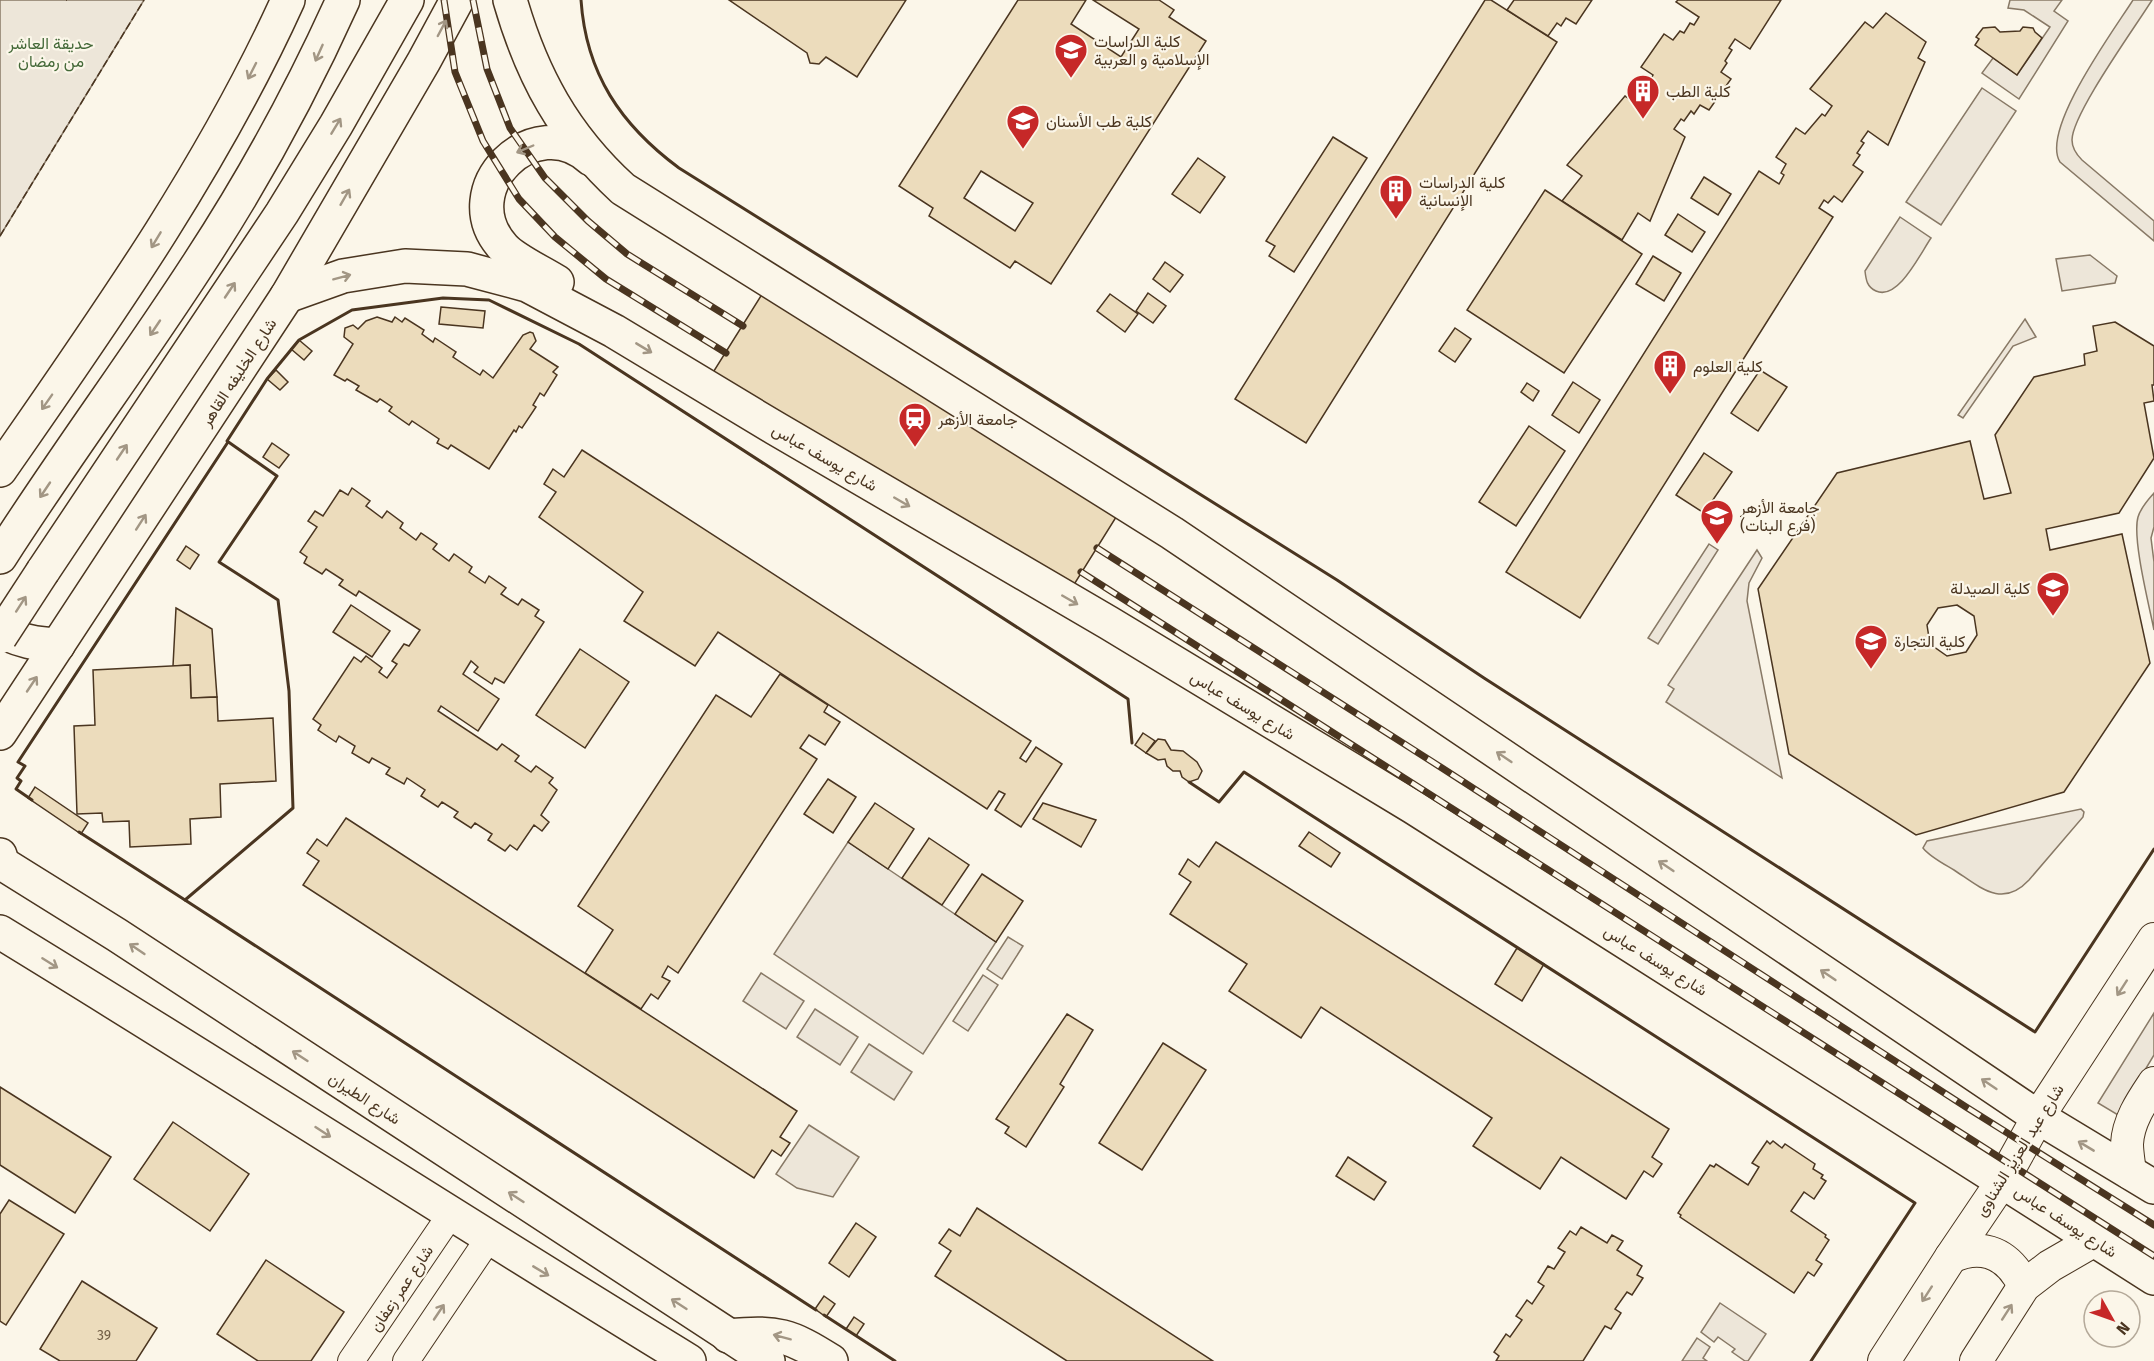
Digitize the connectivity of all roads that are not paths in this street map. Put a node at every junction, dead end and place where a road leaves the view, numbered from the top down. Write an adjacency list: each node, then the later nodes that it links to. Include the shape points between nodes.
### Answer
1 (288, 0): 9 (main road, one-way to 9, via 244,88 152,247)
2 (344, 0): 10 (main road, one-way to 10, via 263,159 200,262)
3 (407, 0): 12 (main road, one-way to 3, bridge, via 282,213)
4 (457, 0): 7 (main road, شارع الخليفه القاهر, one-way to 4)
5 (510, 0): 6 (main road, via 519,31 551,103)
6 (597, 165): 8 (main road, one-way to 8, via 586,154 559,143 529,146 504,162 495,174 489,188 487,214 493,233 505,250 587,301); 19 (main road, one-way to 6, via 1172,533 653,209)
7 (287, 296): 8 (main road, شارع يوسف عباس, one-way to 8, via 343,276 405,266 467,269 527,285); 13 (main road, شارع الخليفه القاهر, one-way to 7)
8 (615, 331): 20 (main road, شارع يوسف عباس, one-way to 20, via 1413,807)
9 (0, 470)
10 (2, 553)
11 (0, 631): 13 (main road, via 18,640)
12 (0, 637)
13 (58, 645): 14 (main road, شارع الخليفه القاهر, one-way to 13)
14 (0, 733)
15 (1, 860): 28 (main road, شارع الطيران, one-way to 15)
16 (0, 932): 22 (main road, one-way to 22)
17 (2154, 939): 19 (street, شارع عبد العزيز الشناوى, one-way to 19)
18 (2154, 1083): 21 (street, via 2138,1107 2127,1143)
19 (2038, 1117): 20 (street, شارع عبد العزيز الشناوى); 21 (main road, one-way to 19)
20 (2003, 1180): 24 (main road, شارع يوسف عباس); 25 (street, شارع عبد العزيز الشناوى)
21 (2142, 1180)
22 (451, 1214): 23 (main road); 29 (street, شارع عمر زعفان)
23 (489, 1238): 30 (street, one-way to 23); 31 (main road, one-way to 31)
24 (2095, 1240): 26 (main road, شارع يوسف عباس); 27 (street, via 2049,1266)
25 (1951, 1257): 27 (street, via 1962,1252 2000,1256); 34 (street, شارع عبد العزيز الشناوى, one-way to 34)
26 (2154, 1278)
27 (2024, 1286): 35 (street, one-way to 27)
28 (728, 1336): 32 (main road, شارع الطيران); 33 (main road, one-way to 28, via 782,1336 759,1332)
29 (351, 1361)
30 (406, 1361)
31 (689, 1361)
32 (768, 1361)
33 (831, 1361)
34 (1884, 1361)
35 (1976, 1361)

